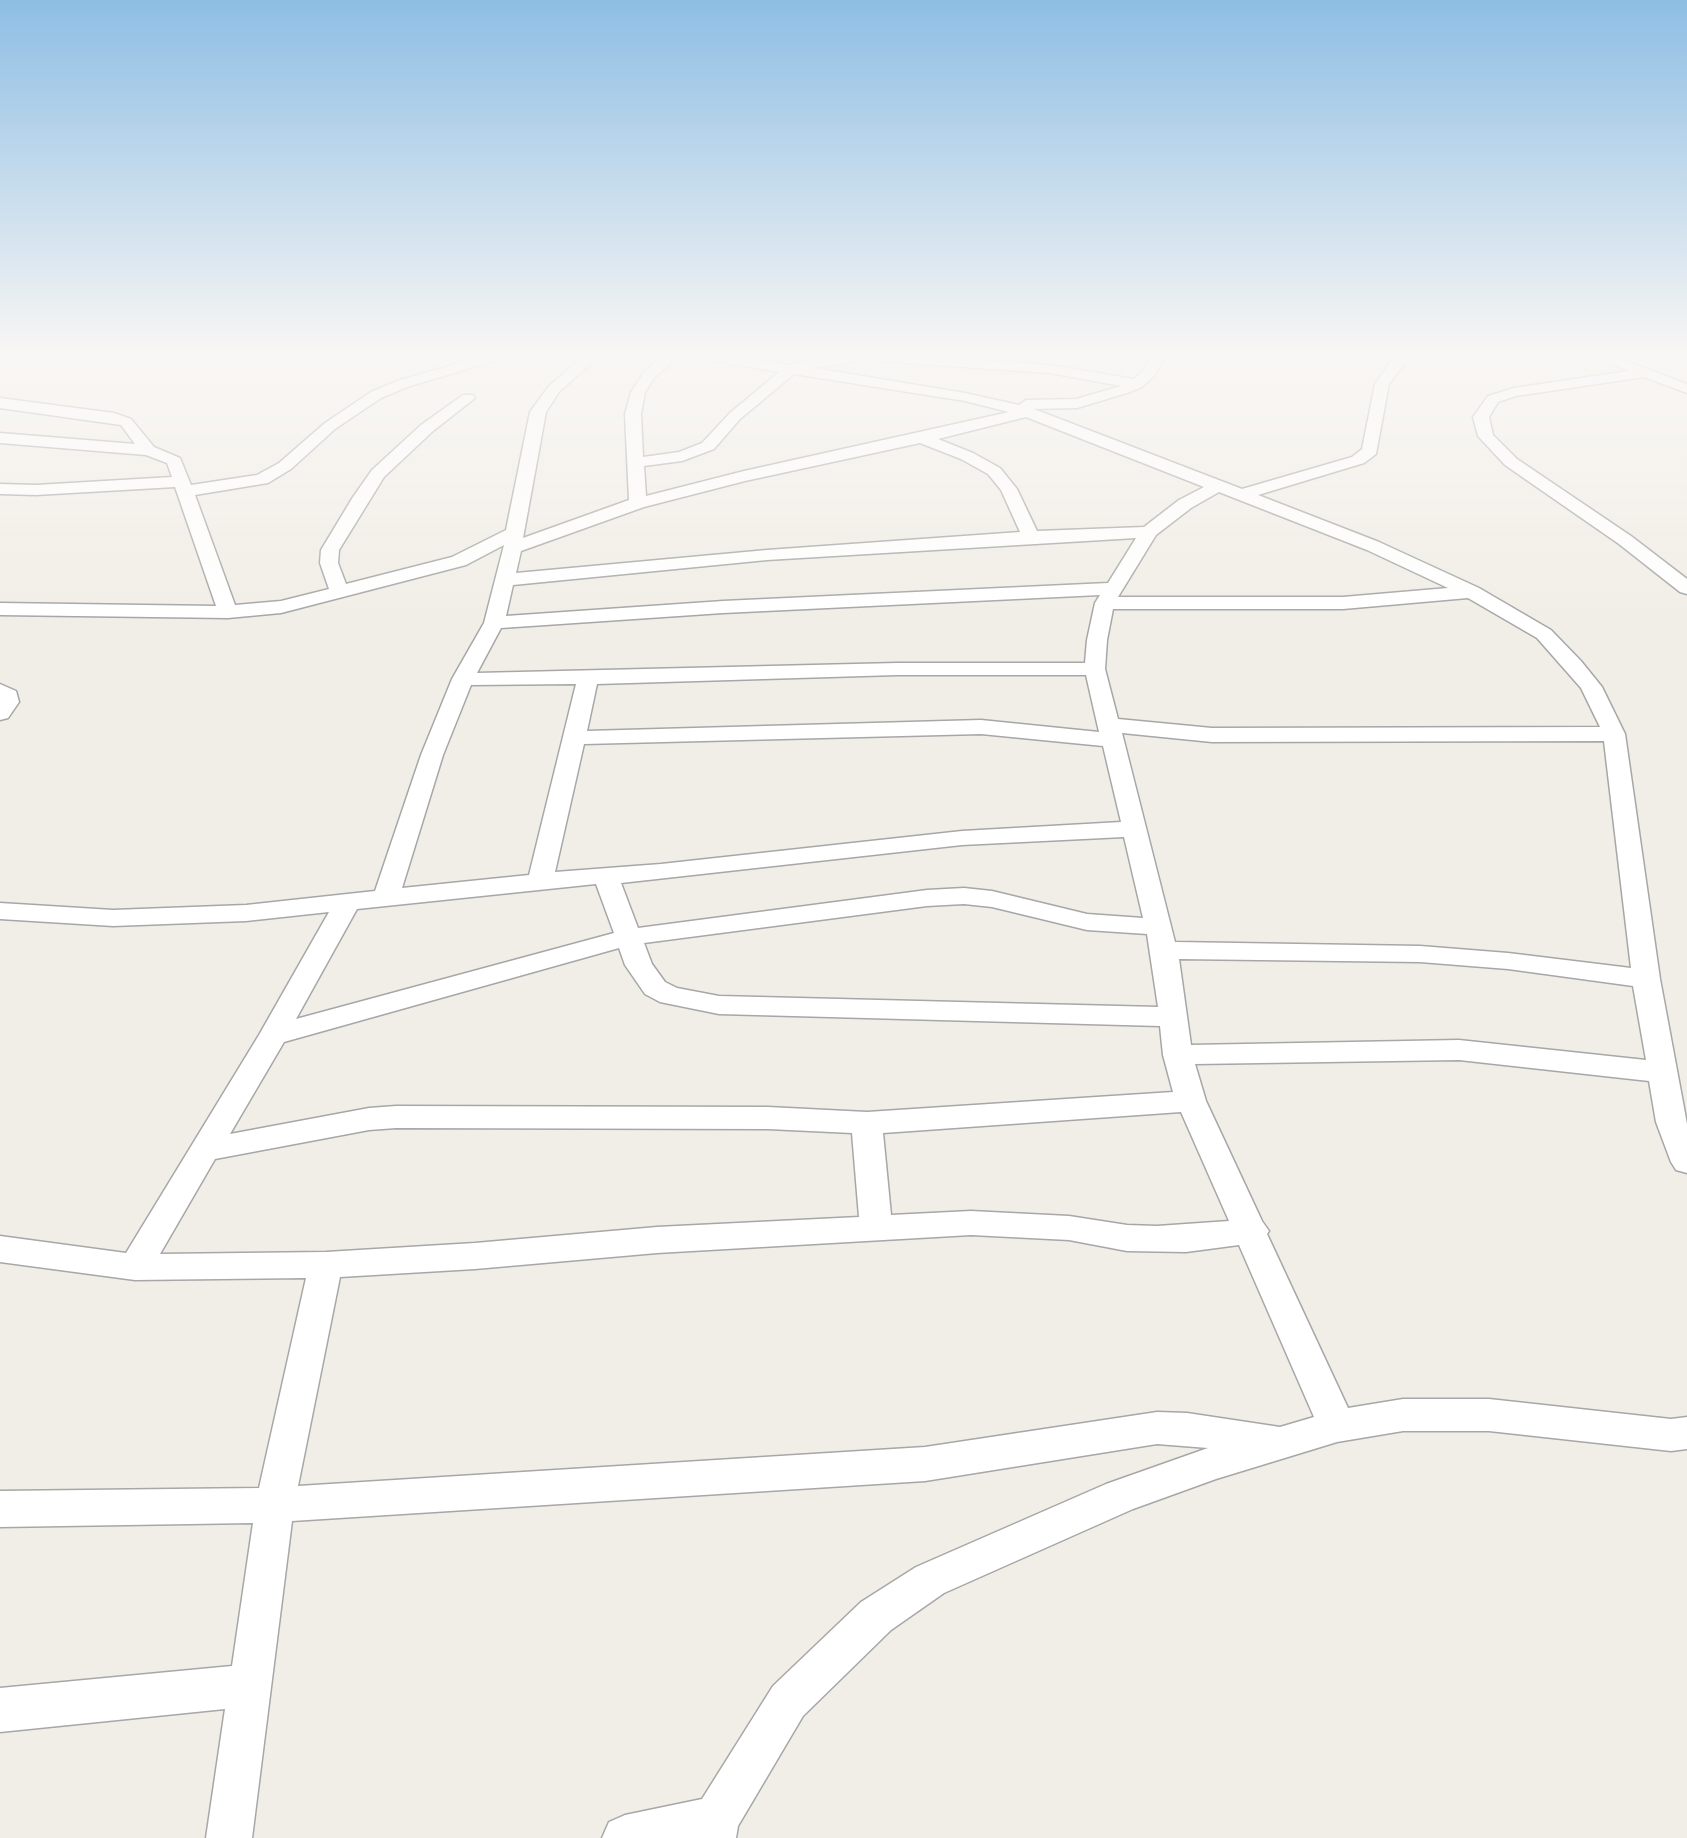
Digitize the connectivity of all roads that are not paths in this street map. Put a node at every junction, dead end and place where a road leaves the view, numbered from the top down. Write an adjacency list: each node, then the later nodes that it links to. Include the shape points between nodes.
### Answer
1 (59, 443): 13 (street)
2 (142, 443): 13 (street)
3 (311, 443): 15 (street, via 262,479 236,485)
4 (411, 443): 25 (street, via 378,474 330,550 329,563)
5 (532, 443): 21 (street)
6 (634, 443): 14 (street)
7 (711, 443): 14 (street, via 682,456)
8 (900, 443): 18 (street)
9 (934, 443): 20 (street, via 995,471 1009,489)
10 (1109, 443): 17 (street)
11 (1371, 443): 17 (street, via 1370,451 1358,460)
12 (1493, 443): 23 (street, via 1511,462)
13 (148, 450): 15 (street, via 174,461)
14 (634, 463): 18 (street)
15 (182, 486): 16 (street); 28 (street)
16 (0, 489)
17 (1232, 489): 19 (street, via 1185,504); 24 (street)
18 (638, 503): 21 (street)
19 (1149, 533): 20 (street); 26 (street)
20 (1031, 537): 22 (street, via 767,555)
21 (513, 540): 22 (street); 25 (street, via 459,561)
22 (505, 580): 29 (street)
23 (1687, 588)
24 (1472, 592): 26 (street, via 1357,603); 36 (street, via 1544,634 1591,687)
25 (340, 593): 28 (street, via 281,607)
26 (1109, 596): 29 (street, via 723,607); 30 (street, via 1097,640)
27 (1, 610): 28 (street)
28 (228, 612)
29 (495, 623): 32 (street)
30 (1096, 669): 31 (street, via 897,669); 35 (street)
31 (588, 678): 32 (street); 37 (street)
32 (463, 679): 41 (street, via 432,755)
33 (0, 690): 34 (street, via 8,702)
34 (0, 713)
35 (1111, 732): 36 (street); 37 (street, via 981,727); 38 (street)
36 (1614, 734): 46 (street)
37 (574, 738): 40 (street)
38 (1134, 829): 39 (street, via 962,838); 45 (street)
39 (606, 876): 40 (street); 44 (street)
40 (540, 881): 41 (street)
41 (386, 897): 42 (street)
42 (347, 903): 43 (street, via 113,918); 48 (street)
43 (0, 911)
44 (628, 937): 45 (street, via 964,896); 47 (street, via 655,988 696,1002); 48 (street)
45 (1161, 939): 46 (street, via 1508,961); 47 (street)
46 (1646, 979): 50 (street)
47 (1172, 1017): 49 (street)
48 (273, 1035): 53 (street)
49 (1178, 1055): 50 (street, via 1459,1050); 51 (street)
50 (1662, 1072): 54 (street, via 1671,1122)
51 (1191, 1101): 52 (street); 56 (street)
52 (867, 1123): 53 (street, via 768,1118 396,1116); 55 (street)
53 (204, 1150): 59 (street)
54 (1687, 1162)
55 (876, 1227): 56 (street, via 993,1224 1157,1239); 58 (street)
56 (1252, 1231): 60 (street)
57 (0, 1249): 59 (street)
58 (326, 1265): 59 (street); 63 (street)
59 (135, 1267)
60 (1337, 1426): 61 (street, via 1451,1413); 62 (street)
61 (1687, 1433)
62 (1281, 1443): 63 (street, via 1157,1428 925,1464); 67 (street, via 1120,1496 984,1554 930,1580 876,1616 788,1701)
63 (275, 1505): 64 (street); 65 (street)
64 (0, 1509)
65 (250, 1685): 66 (street); 68 (street)
66 (0, 1710)
67 (714, 1829): 69 (street)
68 (229, 1838)
69 (625, 1838)

